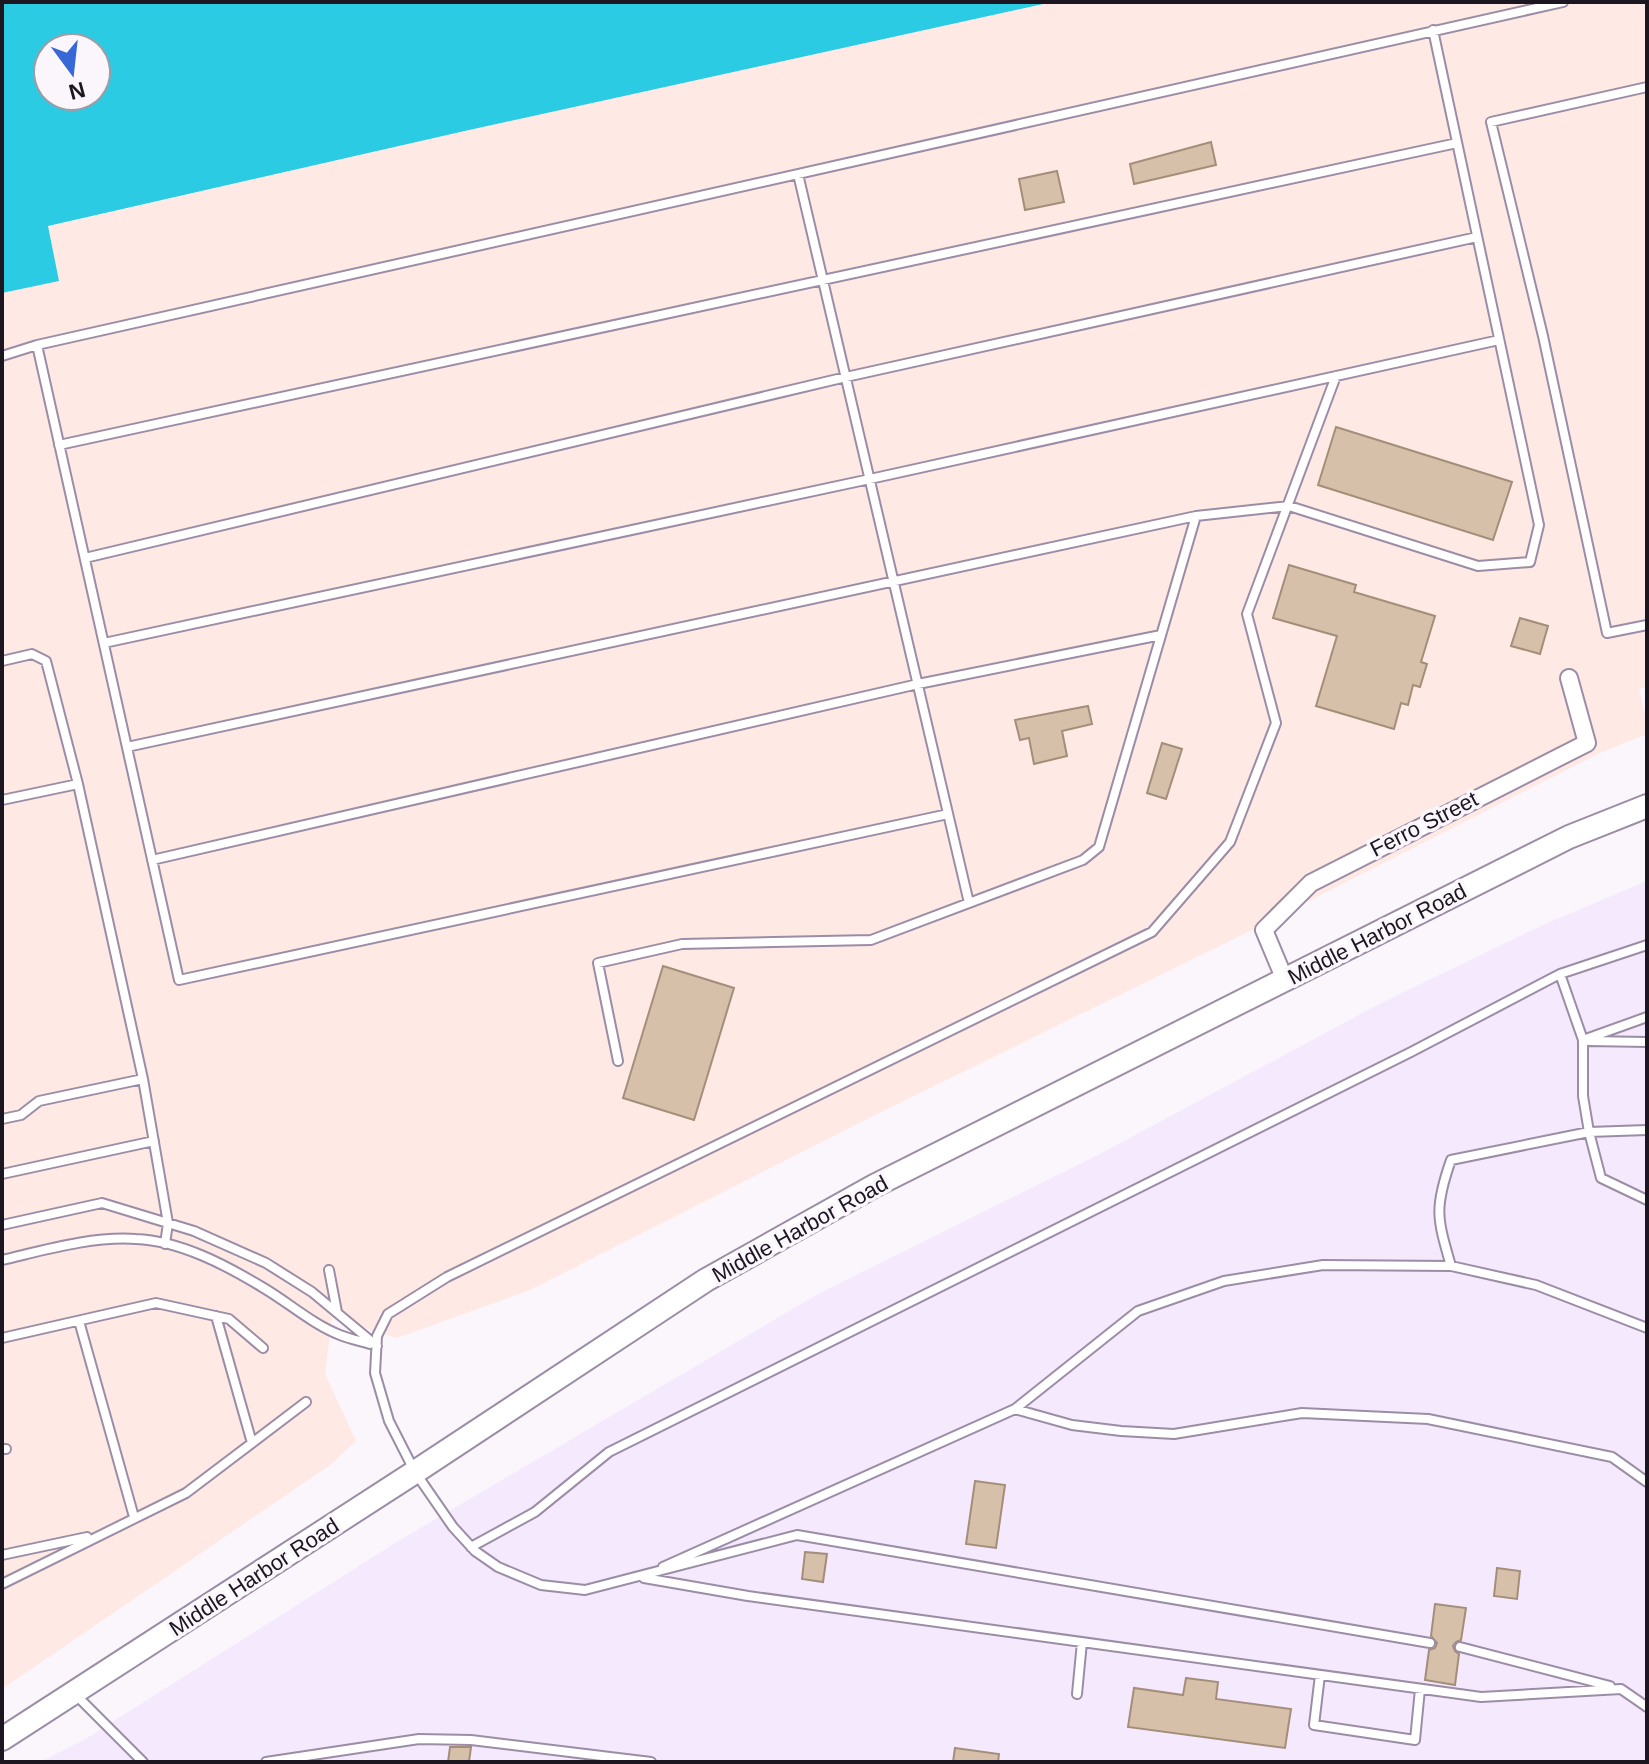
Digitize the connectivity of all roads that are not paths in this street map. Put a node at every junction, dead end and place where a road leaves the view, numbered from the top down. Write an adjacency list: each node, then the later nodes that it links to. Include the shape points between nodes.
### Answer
1 (1563, 2): 2 (lane)
2 (1433, 30): 4 (lane); 5 (lane)
3 (1647, 87): 19 (lane, via 1491,122 1607,633)
4 (1457, 143): 6 (lane); 7 (lane)
5 (798, 174): 7 (lane); 9 (lane)
6 (1477, 237): 8 (lane); 12 (lane)
7 (823, 281): 12 (lane); 13 (lane)
8 (1499, 340): 11 (lane); 15 (lane, via 1539,525 1530,562 1478,566)
9 (37, 345): 10 (lane); 13 (lane)
10 (2, 356)
11 (1336, 376): 14 (lane); 15 (lane)
12 (846, 377): 14 (lane); 17 (lane)
13 (59, 445): 17 (lane)
14 (870, 479): 18 (lane); 21 (lane)
15 (1289, 506): 16 (lane); 57 (lane, via 1247,614 1276,723 1230,842 1152,932 447,1277 388,1314)
16 (1196, 516): 18 (lane); 20 (lane)
17 (85, 558): 21 (lane)
18 (894, 582): 24 (lane); 25 (lane)
19 (1647, 625)
20 (1161, 635): 24 (lane); 31 (lane, via 1099,847 1083,860)
21 (104, 643): 25 (lane)
22 (2, 661): 26 (lane, via 32,654 46,661)
23 (1569, 678): 34 (street, Ferro Street, via 1587,743 1311,883 1264,930)
24 (918, 684): 29 (lane); 30 (lane)
25 (127, 747): 30 (lane)
26 (78, 784): 27 (lane); 39 (lane)
27 (2, 800)
28 (1647, 806): 34 (main road, Middle Harbor Road, via 1569,837)
29 (948, 814): 30 (lane, via 179,980); 31 (lane)
30 (152, 860)
31 (969, 903): 38 (lane, via 871,940 682,944 598,963)
32 (1647, 945): 33 (lane)
33 (1560, 974): 36 (lane); 66 (lane, via 609,1452 535,1512)
34 (1285, 980): 62 (main road, Middle Harbor Road, via 874,1186 706,1280)
35 (1647, 1017): 36 (lane)
36 (1583, 1040): 37 (lane); 42 (lane)
37 (1647, 1042)
38 (618, 1061)
39 (143, 1079): 40 (lane, via 39,1101 21,1115); 43 (lane)
40 (2, 1119)
41 (1647, 1130): 42 (lane)
42 (1589, 1132): 45 (lane, via 1601,1178); 50 (lane, via 1451,1160 1440,1189 1438,1222)
43 (154, 1141): 44 (lane); 46 (lane)
44 (2, 1174)
45 (1647, 1200)
46 (168, 1223): 47 (lane, via 102,1203); 48 (lane); 52 (lane, via 266,1263)
47 (2, 1225)
48 (165, 1244): 49 (lane, via 111,1239); 57 (lane, via 239,1274 338,1335)
49 (2, 1260)
50 (1451, 1266): 55 (lane, via 1536,1285); 60 (lane, via 1323,1265 1224,1281 1138,1311)
51 (329, 1270): 52 (lane)
52 (337, 1313): 57 (lane)
53 (216, 1316): 54 (lane, via 156,1303); 58 (lane, via 229,1319); 61 (lane)
54 (79, 1321): 56 (lane); 64 (lane)
55 (1647, 1328)
56 (2, 1338)
57 (377, 1346): 62 (lane, via 375,1373 389,1421)
58 (263, 1348)
59 (306, 1402): 61 (lane)
60 (1015, 1409): 63 (lane, via 1072,1425 1174,1434 1302,1413 1428,1419 1612,1457); 68 (lane)
61 (252, 1443): 64 (lane, via 186,1493)
62 (415, 1472): 66 (lane); 76 (main road, Middle Harbor Road)
63 (1647, 1482)
64 (134, 1517): 65 (lane)
65 (102, 1534): 67 (lane); 69 (lane)
66 (471, 1547): 68 (lane, via 498,1567 541,1585 585,1590)
67 (2, 1555)
68 (640, 1577): 70 (lane); 71 (lane, via 797,1535)
69 (2, 1584)
70 (1082, 1642): 73 (lane); 77 (lane)
71 (1430, 1643)
72 (1460, 1647): 75 (lane)
73 (1320, 1675): 74 (lane); 74 (lane, via 1314,1725 1415,1740)
74 (1420, 1689): 75 (lane, via 1481,1697)
75 (1621, 1689): 78 (lane)
76 (74, 1693): 79 (main road, Middle Harbor Road); 80 (lane)
77 (1077, 1694)
78 (1647, 1707)
79 (2, 1739)
80 (143, 1762)
81 (266, 1762): 82 (lane, via 419,1739 471,1740)
82 (651, 1762)

